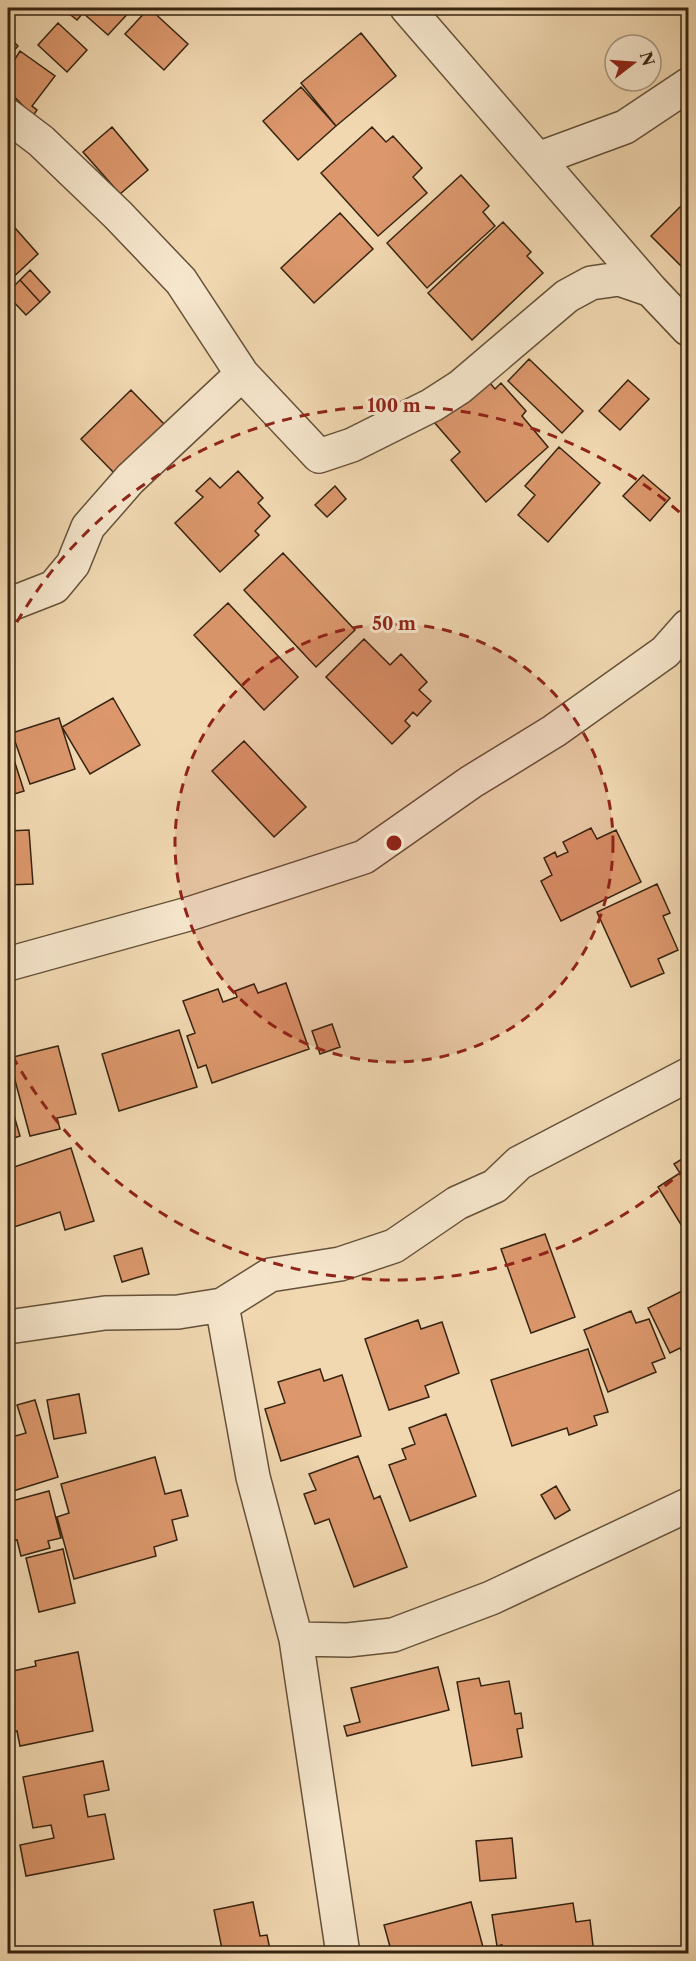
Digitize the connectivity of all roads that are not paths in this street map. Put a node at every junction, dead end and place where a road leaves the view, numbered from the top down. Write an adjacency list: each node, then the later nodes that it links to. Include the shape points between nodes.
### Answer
1 (407, 8): 4 (street)
2 (688, 85): 4 (street, via 625,127)
3 (8, 116): 7 (street, via 41,141 182,281)
4 (538, 159): 5 (street)
5 (651, 290): 6 (street); 7 (street, via 619,279 591,283 567,296 460,387 432,405 351,445 318,456)
6 (688, 328)
7 (242, 374): 8 (street, via 130,479 88,527 74,564 54,587)
8 (8, 605)
9 (688, 626): 10 (street, via 665,652 364,857 192,913)
10 (8, 964)
11 (688, 1075): 12 (street, via 519,1163 495,1186 457,1203 394,1246 340,1264 270,1275)
12 (222, 1305): 13 (street, via 178,1312 105,1313); 15 (street, via 253,1477)
13 (8, 1328)
14 (688, 1505): 15 (street, via 491,1598 393,1635 348,1640)
15 (296, 1639): 16 (street)
16 (344, 1953)

